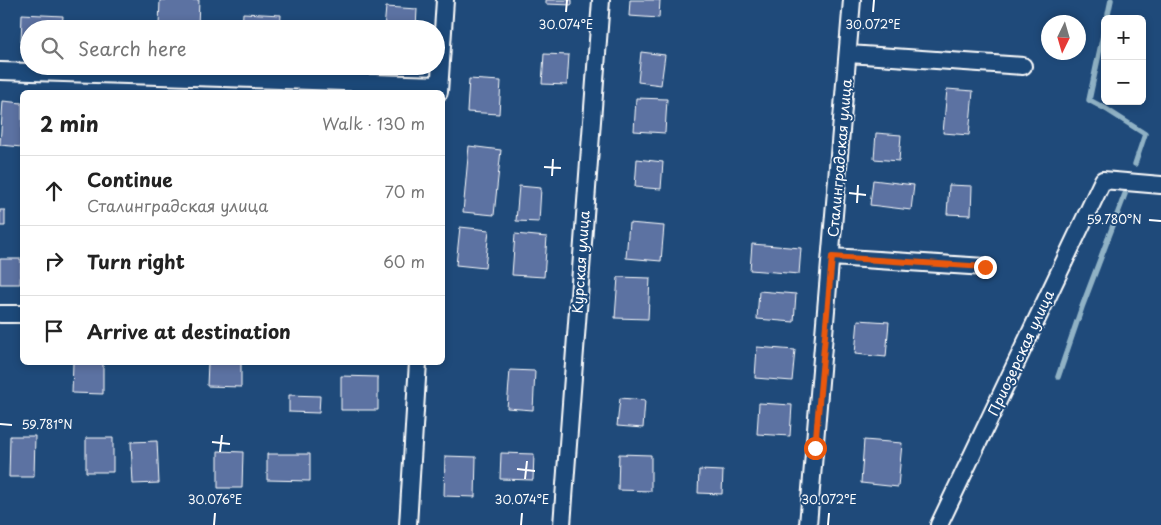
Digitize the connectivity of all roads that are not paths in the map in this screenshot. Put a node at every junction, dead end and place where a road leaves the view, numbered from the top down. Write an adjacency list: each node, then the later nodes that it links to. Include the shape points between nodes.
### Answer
1 (445, 0): 4 (street)
2 (601, 0): 19 (street, Курская улица)
3 (852, 0): 5 (street, Сталинградская улица)
4 (444, 20)
5 (848, 54): 6 (street); 13 (street, Сталинградская улица)
6 (1023, 66)
7 (0, 71): 8 (street)
8 (20, 72)
9 (98, 75): 11 (street)
10 (440, 75): 11 (street)
11 (439, 89)
12 (1161, 185): 21 (street, Приозерская улица, via 1103,180)
13 (832, 257): 14 (street); 20 (street, Сталинградская улица)
14 (985, 267)
15 (0, 314): 16 (street)
16 (20, 314)
17 (418, 365): 18 (street)
18 (408, 525)
19 (562, 525)
20 (808, 525)
21 (939, 525)

